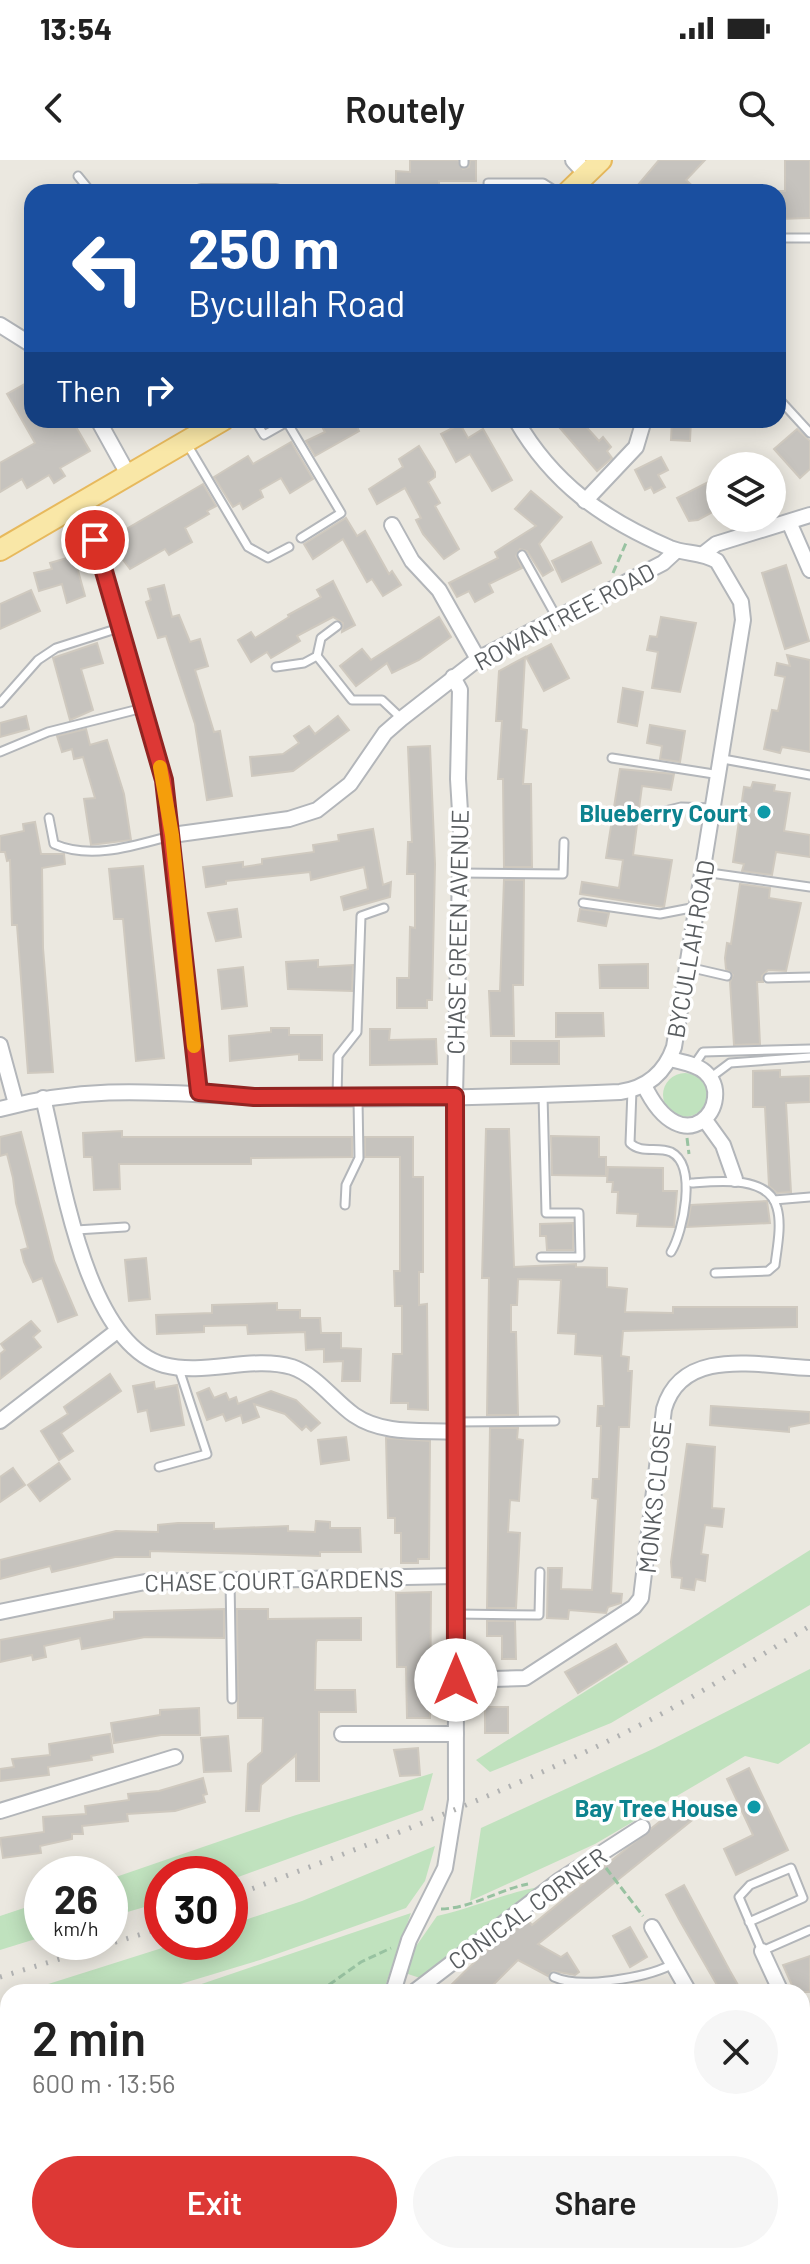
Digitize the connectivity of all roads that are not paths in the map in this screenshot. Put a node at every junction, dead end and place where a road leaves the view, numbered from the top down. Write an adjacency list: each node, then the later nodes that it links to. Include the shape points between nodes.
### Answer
1 (587, 165): 6 (main road)
2 (78, 176): 4 (lane)
3 (488, 183): 5 (lane)
4 (84, 184)
5 (545, 184)
6 (574, 184)
7 (786, 238): 8 (lane)
8 (810, 238)
9 (0, 325): 10 (street)
10 (24, 340)
11 (786, 407): 19 (lane)
12 (102, 428): 21 (street)
13 (210, 428): 20 (main road)
14 (260, 428): 15 (lane, via 264,435)
15 (276, 428)
16 (291, 428): 27 (lane, via 341,513)
17 (521, 428): 22 (street, via 545,465)
18 (642, 428): 22 (street, via 636,447)
19 (810, 433)
20 (186, 442): 21 (main road); 28 (lane, via 248,547 268,558)
21 (129, 476): 23 (main road)
22 (585, 501): 30 (street)
23 (84, 503): 29 (main road); 36 (street)
24 (810, 515): 25 (street)
25 (789, 522): 32 (street, via 716,544); 33 (street)
26 (392, 525): 38 (street, via 412,561 439,590)
27 (301, 538)
28 (289, 547)
29 (0, 550)
30 (676, 551): 32 (street); 34 (street, ROWANTREE ROAD, via 663,563)
31 (522, 555): 34 (lane)
32 (702, 555): 46 (street, BYCULLAH ROAD, via 722,566 743,610)
33 (810, 570)
34 (557, 618): 38 (street, ROWANTREE ROAD)
35 (337, 626): 37 (lane, via 321,638)
36 (120, 628): 41 (lane, via 56,648 38,660); 42 (street)
37 (317, 656): 39 (lane); 43 (lane, via 345,695 360,703 382,700)
38 (478, 659): 40 (street, ROWANTREE ROAD)
39 (276, 667)
40 (453, 677): 43 (street, ROWANTREE ROAD); 55 (street, CHASE GREEN AVENUE, via 460,690)
41 (0, 703)
42 (143, 708): 44 (lane, via 48,732); 52 (street, via 164,780)
43 (401, 719): 52 (street, ROWANTREE ROAD, via 350,784 317,810 289,819)
44 (0, 752)
45 (612, 758): 47 (lane)
46 (723, 759): 47 (street, BYCULLAH ROAD); 48 (lane)
47 (720, 775): 49 (street, BYCULLAH ROAD)
48 (810, 775)
49 (714, 809): 50 (lane, via 681,807); 54 (street, BYCULLAH ROAD)
50 (649, 815)
51 (49, 818): 52 (lane, via 54,844 74,852)
52 (172, 835): 71 (street)
53 (564, 842): 55 (lane, via 563,874)
54 (703, 872): 56 (lane); 58 (street, BYCULLAH ROAD)
55 (459, 873): 74 (street, CHASE GREEN AVENUE)
56 (810, 887)
57 (583, 903): 58 (lane, via 660,914)
58 (698, 906): 60 (street, BYCULLAH ROAD)
59 (384, 908): 75 (lane, via 361,916 357,1032 338,1056)
60 (688, 967): 61 (lane); 67 (street, BYCULLAH ROAD)
61 (727, 976)
62 (810, 977): 63 (lane)
63 (768, 978)
64 (0, 1045): 77 (street)
65 (810, 1049): 68 (lane, via 703,1052)
66 (810, 1057): 69 (lane, via 730,1063)
67 (670, 1059): 68 (street); 70 (street, BYCULLAH ROAD)
68 (694, 1065): 69 (street)
69 (710, 1078): 79 (street, via 715,1098)
70 (638, 1088): 72 (street); 79 (street, via 667,1120 686,1126); 87 (lane, via 629,1130 632,1147 668,1151 681,1162 684,1226)
71 (199, 1092): 75 (street); 76 (street, via 118,1090)
72 (543, 1095): 74 (street); 88 (lane, via 546,1213 579,1213 580,1257)
73 (358, 1096): 74 (street); 75 (street); 84 (lane, via 359,1158 346,1185)
74 (455, 1096): 95 (street, CHASE GREEN AVENUE)
75 (337, 1097)
76 (43, 1098): 77 (street); 86 (street)
77 (16, 1104): 78 (street)
78 (0, 1109)
79 (705, 1120): 80 (street, via 723,1145)
80 (735, 1179): 81 (lane); 83 (lane)
81 (692, 1183)
82 (810, 1197): 83 (lane)
83 (774, 1200): 89 (lane, via 775,1265 768,1271)
84 (345, 1205)
85 (125, 1227): 86 (lane)
86 (76, 1230): 90 (street)
87 (671, 1252)
88 (541, 1257)
89 (715, 1273)
90 (117, 1331): 91 (street, via 141,1353); 93 (street)
91 (179, 1366): 95 (street, via 293,1367 355,1416 381,1428); 96 (lane, via 207,1454)
92 (810, 1368): 102 (street, MONKS CLOSE, via 713,1364 680,1380 664,1409 641,1598 525,1678)
93 (0, 1421)
94 (555, 1421): 95 (lane)
95 (454, 1427): 98 (street, CHASE GREEN AVENUE)
96 (159, 1467)
97 (540, 1572): 101 (lane, via 539,1615)
98 (456, 1576): 99 (street, CHASE COURT GARDENS); 101 (street, CHASE GREEN AVENUE)
99 (230, 1578): 100 (street, CHASE COURT GARDENS, via 145,1582); 103 (lane)
100 (0, 1612)
101 (456, 1614): 102 (street, CHASE GREEN AVENUE)
102 (456, 1680): 105 (street, CHASE GREEN AVENUE)
103 (232, 1699)
104 (342, 1734): 105 (street)
105 (456, 1734): 115 (street, CHASE GREEN AVENUE, via 452,1840)
106 (175, 1757): 107 (street)
107 (0, 1811)
108 (642, 1827): 116 (street, CONICAL CORNER, via 560,1880)
109 (749, 1922): 109 (lane, via 803,1898 791,1868 750,1885 739,1897); 112 (lane)
110 (652, 1927): 113 (street)
111 (810, 1930): 112 (lane)
112 (762, 1951): 118 (street)
113 (671, 1965): 114 (lane, via 656,1973 570,1984); 117 (street)
114 (554, 1977)
115 (395, 1984)
116 (424, 1984)
117 (684, 1984)
118 (777, 1984)

